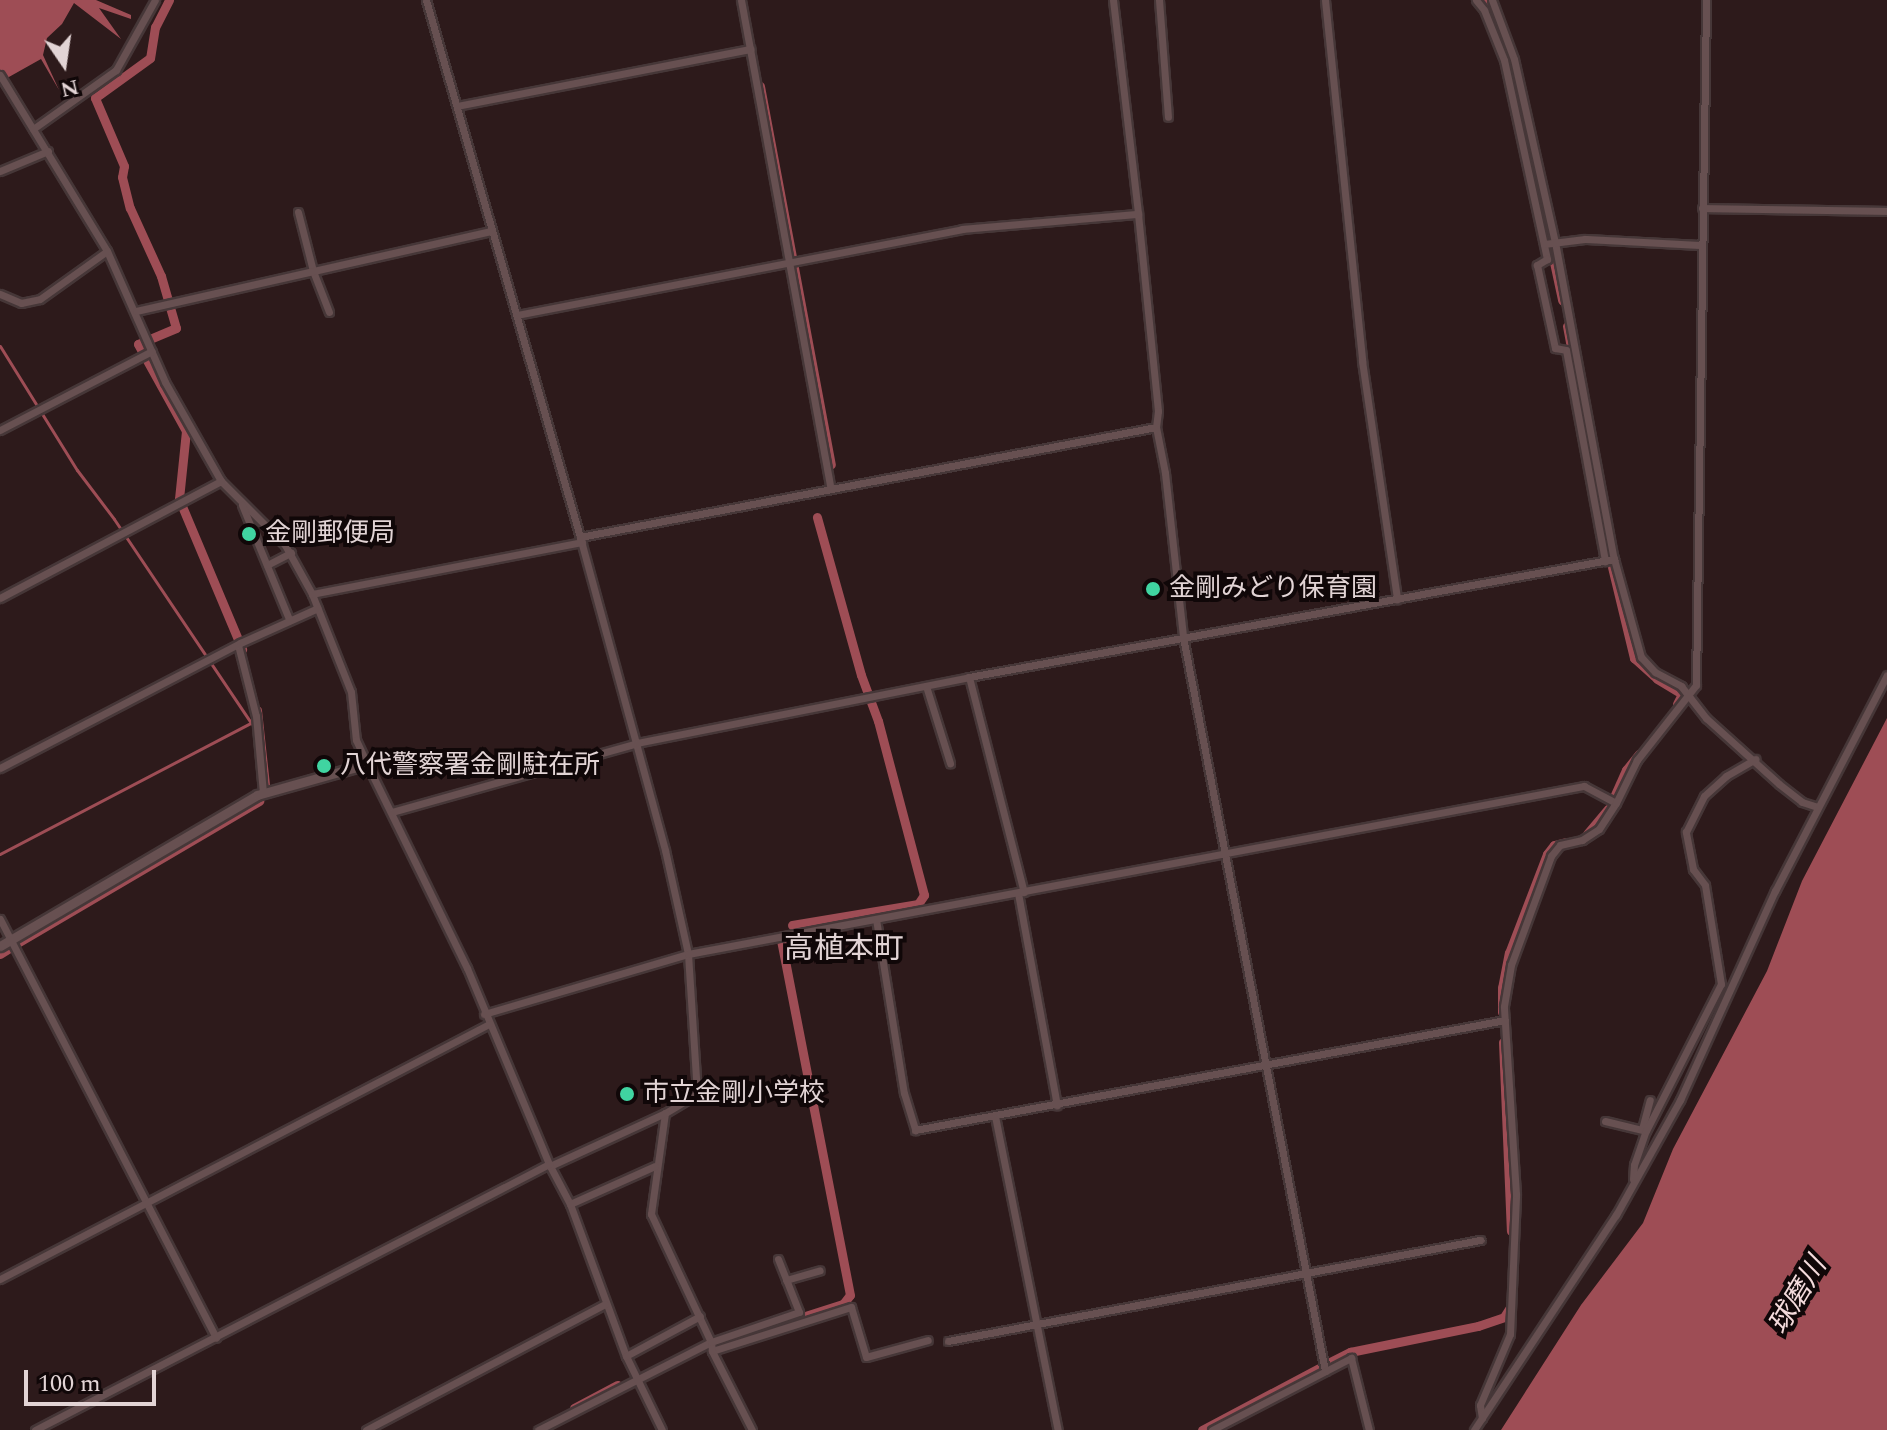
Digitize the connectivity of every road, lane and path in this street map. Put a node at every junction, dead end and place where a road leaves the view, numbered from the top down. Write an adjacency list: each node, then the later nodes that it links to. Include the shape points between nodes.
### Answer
1 (155, 0): 14 (street, via 116,70)
2 (426, 0): 12 (street)
3 (741, 0): 10 (street)
4 (1113, 0): 20 (street)
5 (1159, 0): 13 (street)
6 (1325, 0): 44 (street, via 1362,361)
7 (1476, 0): 22 (street, via 1504,60)
8 (1706, 0): 17 (street)
9 (1496, 1): 22 (street, via 1514,59)
10 (751, 49): 12 (street); 25 (street)
11 (0, 75): 14 (street)
12 (457, 106): 21 (street)
13 (1168, 117)
14 (33, 129): 15 (street)
15 (48, 151): 16 (street); 24 (street)
16 (0, 171)
17 (1702, 208): 18 (street); 23 (street)
18 (1887, 211)
19 (298, 212): 26 (street)
20 (1138, 214): 25 (street, via 962,229); 32 (street)
21 (492, 231): 26 (street); 30 (street)
22 (1550, 243): 23 (street, via 1585,239); 39 (street); 40 (street, via 1547,259 1537,265 1555,348 1566,350)
23 (1701, 245): 52 (street, via 1696,685)
24 (107, 251): 27 (street, via 40,299 21,303); 28 (street)
25 (793, 261): 30 (street); 35 (street)
26 (313, 271): 28 (street); 29 (street)
27 (0, 294)
28 (136, 311): 31 (street)
29 (329, 312)
30 (517, 315): 37 (street)
31 (151, 350): 33 (street); 34 (street)
32 (1156, 427): 35 (street); 47 (street)
33 (0, 430)
34 (221, 481): 36 (street); 43 (street)
35 (831, 488): 37 (street)
36 (241, 503): 38 (street); 41 (street)
37 (581, 539): 42 (street); 53 (street)
38 (291, 553): 41 (street); 42 (street)
39 (1614, 559): 40 (street); 52 (street, via 1641,657)
40 (1605, 561): 44 (street)
41 (267, 565): 46 (street)
42 (312, 594): 45 (street)
43 (0, 598)
44 (1397, 599): 47 (street)
45 (318, 608): 46 (street); 56 (street, via 351,692 356,740)
46 (289, 619): 48 (street)
47 (1183, 637): 50 (street); 62 (street)
48 (240, 643): 57 (street); 58 (street, via 256,716)
49 (1887, 675): 60 (street)
50 (969, 677): 51 (street); 63 (street)
51 (926, 686): 53 (street); 55 (street)
52 (1688, 696): 54 (street); 59 (street, via 1637,760)
53 (637, 743): 61 (street); 68 (street)
54 (1756, 759): 60 (street, via 1802,802); 78 (street, via 1704,796 1686,832 1693,869 1705,885 1721,984)
55 (950, 763)
56 (367, 764): 58 (street); 61 (street)
57 (0, 768)
58 (263, 793): 66 (street)
59 (1616, 803): 62 (street, via 1584,786); 70 (street, via 1599,829 1560,845 1551,856 1511,965 1504,991)
60 (1817, 807): 81 (street, via 1680,1100)
61 (392, 812): 69 (street)
62 (1225, 855): 63 (street); 72 (street)
63 (1021, 892): 65 (street); 74 (street)
64 (0, 919): 66 (street)
65 (876, 919): 68 (street); 76 (street, via 904,1093 915,1130)
66 (11, 940): 67 (street); 82 (street)
67 (0, 946)
68 (688, 954): 69 (street); 75 (street, via 697,1094)
69 (484, 1014): 71 (street)
70 (1505, 1020): 72 (street); 101 (street, via 1516,1194 1510,1334 1480,1405)
71 (489, 1024): 79 (street); 82 (street)
72 (1265, 1065): 74 (street); 87 (street)
73 (1650, 1100): 78 (street)
74 (1057, 1105): 76 (street)
75 (665, 1113): 79 (street); 80 (street)
76 (995, 1116): 92 (street)
77 (1605, 1121): 78 (street)
78 (1644, 1130): 81 (street)
79 (550, 1165): 83 (street); 93 (street)
80 (655, 1166): 83 (street); 91 (street, via 651,1214)
81 (1633, 1183): 101 (street)
82 (146, 1202): 88 (street); 93 (street)
83 (570, 1204): 90 (street)
84 (1480, 1240): 87 (street)
85 (778, 1259): 89 (street)
86 (820, 1270): 89 (street)
87 (1305, 1273): 92 (street); 99 (street)
88 (0, 1279)
89 (786, 1280): 96 (street, via 799,1312)
90 (605, 1304): 98 (street); 103 (street)
91 (700, 1316): 96 (street); 98 (street)
92 (1035, 1323): 95 (street); 107 (street)
93 (216, 1337): 102 (street)
94 (928, 1340): 97 (street, via 866,1357 851,1307)
95 (948, 1341)
96 (711, 1342): 97 (street); 100 (street)
97 (712, 1351): 106 (street)
98 (626, 1356): 100 (street)
99 (1325, 1371): 108 (street); 109 (street, via 1351,1358)
100 (636, 1379): 104 (street); 105 (street)
101 (1482, 1418): 110 (street)
102 (35, 1430)
103 (366, 1430)
104 (538, 1430)
105 (662, 1430)
106 (752, 1430)
107 (1058, 1430)
108 (1212, 1430)
109 (1369, 1430)
110 (1474, 1430)

